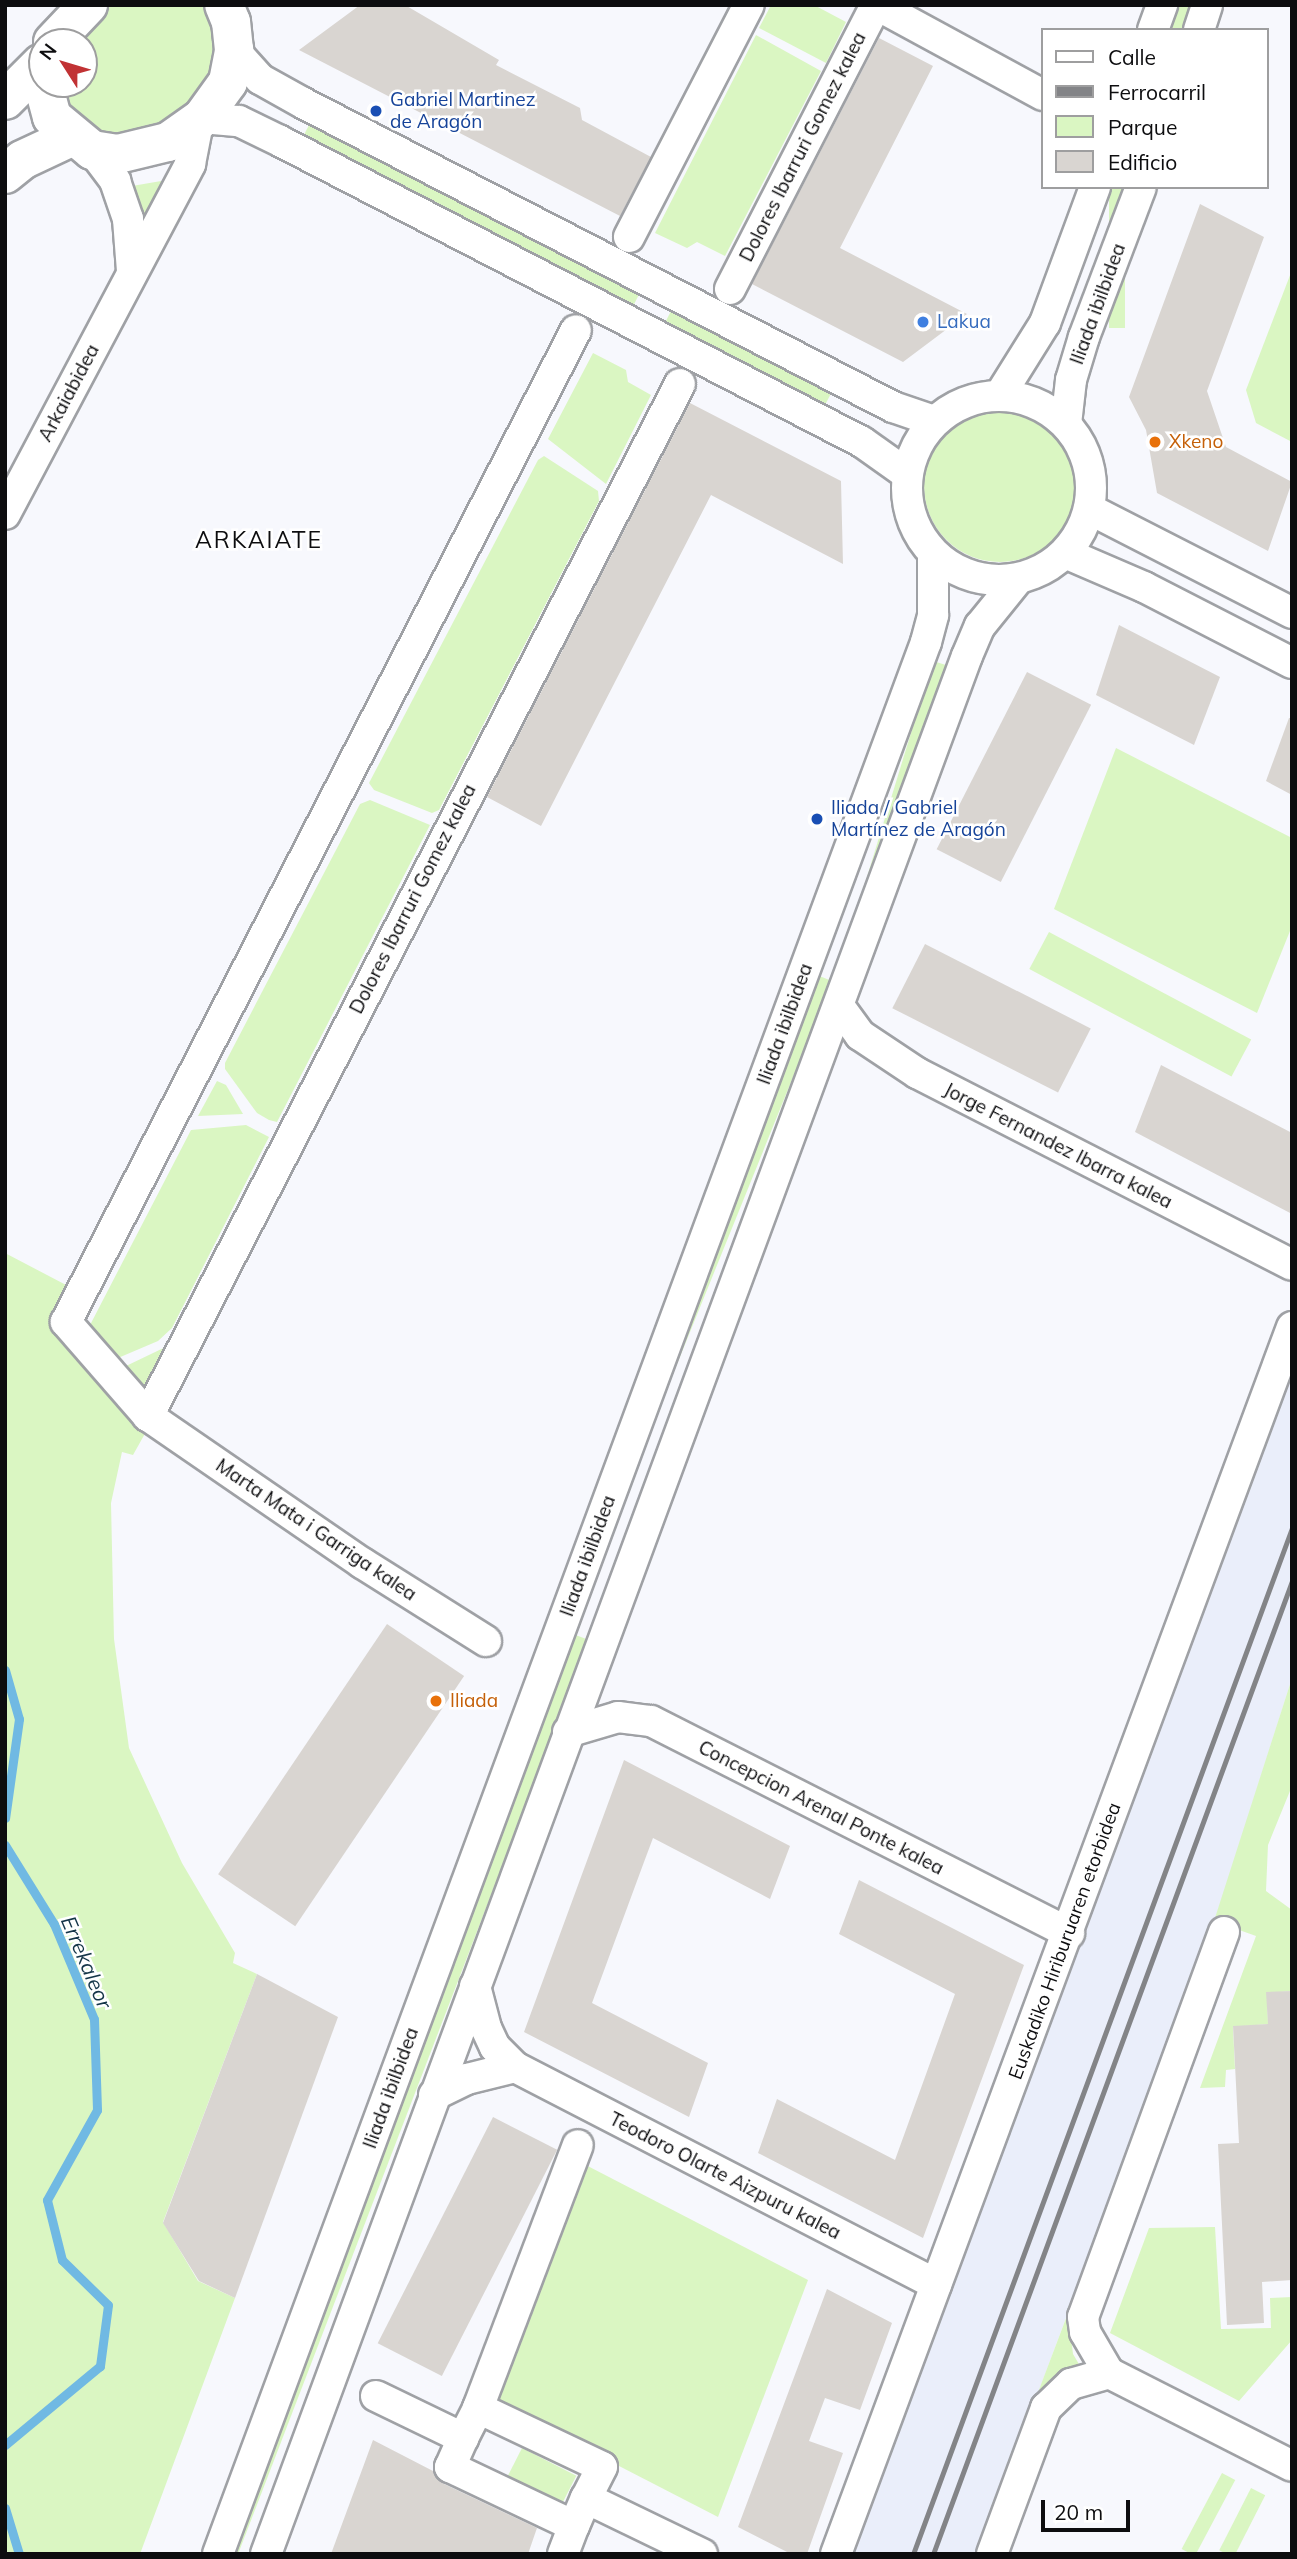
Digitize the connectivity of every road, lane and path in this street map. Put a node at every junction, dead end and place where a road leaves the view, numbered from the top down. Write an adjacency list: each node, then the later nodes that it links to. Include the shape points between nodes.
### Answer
1 (88, 5): 7 (main road)
2 (749, 5): 19 (street)
3 (877, 5): 11 (street); 21 (street, Dolores Ibarruri Gomez kalea)
4 (1162, 5): 8 (street)
5 (1207, 5): 9 (street)
6 (233, 21): 14 (main road, via 228,82); 25 (street, via 260,79 893,407)
7 (66, 28)
8 (1154, 28)
9 (1200, 28)
10 (28, 77): 13 (main road)
11 (1042, 94)
12 (47, 98): 15 (main road, via 52,117)
13 (5, 100)
14 (200, 120): 15 (main road, via 168,142 144,149 118,154); 20 (street, Arkaiabidea, via 190,164); 27 (street, via 239,121 280,141 853,438)
15 (82, 143): 16 (main road, via 22,160); 20 (street, via 115,181 128,219)
16 (5, 174)
17 (1093, 189): 24 (street, via 1045,323)
18 (1140, 189): 26 (street, Iliada ibilbidea, via 1084,337 1071,380)
19 (629, 237)
20 (132, 271): 29 (street, Arkaiabidea)
21 (730, 289)
22 (576, 330): 38 (street, Marta Mata i Garriga kalea, via 66,1322)
23 (680, 384): 38 (street, Dolores Ibarruri Gomez kalea)
24 (1000, 395): 25 (street, via 965,402); 26 (street, via 1048,409)
25 (934, 421): 27 (street, via 917,445)
26 (1066, 424): 28 (street, via 1088,464)
27 (907, 474): 30 (street, via 911,517)
28 (1089, 509): 31 (street); 33 (street)
29 (5, 514)
30 (933, 553): 32 (street, via 963,574 1000,581); 55 (street, Iliada ibilbidea, via 933,615 926,642)
31 (1065, 553): 32 (street); 34 (street, via 1144,587)
32 (1018, 579): 35 (street, via 980,626 967,656)
33 (1292, 613)
34 (1292, 663)
35 (839, 1006): 36 (street, Jorge Fernandez Ibarra kalea, via 860,1035 917,1073); 40 (street)
36 (1292, 1265)
37 (1292, 1327): 42 (street, Euskadiko Hiriburuaren etorbidea)
38 (148, 1416): 39 (street, Marta Mata i Garriga kalea)
39 (486, 1642)
40 (568, 1732): 42 (street, Concepcion Arenal Ponte kalea, via 618,1717 651,1721); 43 (street)
41 (1224, 1932): 48 (street, via 1083,2317 1085,2332)
42 (1069, 1933): 47 (street, Euskadiko Hiriburuaren etorbidea)
43 (475, 1986): 44 (street, Teodoro Olarte Aizpuru kalea, via 495,2047); 45 (street)
44 (515, 2067): 45 (street, via 467,2079); 47 (street, Teodoro Olarte Aizpuru kalea)
45 (434, 2095): 56 (street)
46 (578, 2145): 50 (street)
47 (936, 2284): 59 (street, Euskadiko Hiriburuaren etorbidea)
48 (1109, 2373): 52 (street); 60 (street, via 1071,2384 1046,2409)
49 (376, 2396): 51 (street)
50 (478, 2408): 51 (street); 53 (street, via 602,2467)
51 (463, 2438): 54 (street, via 450,2467)
52 (1292, 2466)
53 (586, 2498): 54 (street); 58 (street)
54 (573, 2526): 57 (street)
55 (218, 2554)
56 (266, 2554)
57 (563, 2554)
58 (702, 2554)
59 (836, 2554)
60 (992, 2554)

